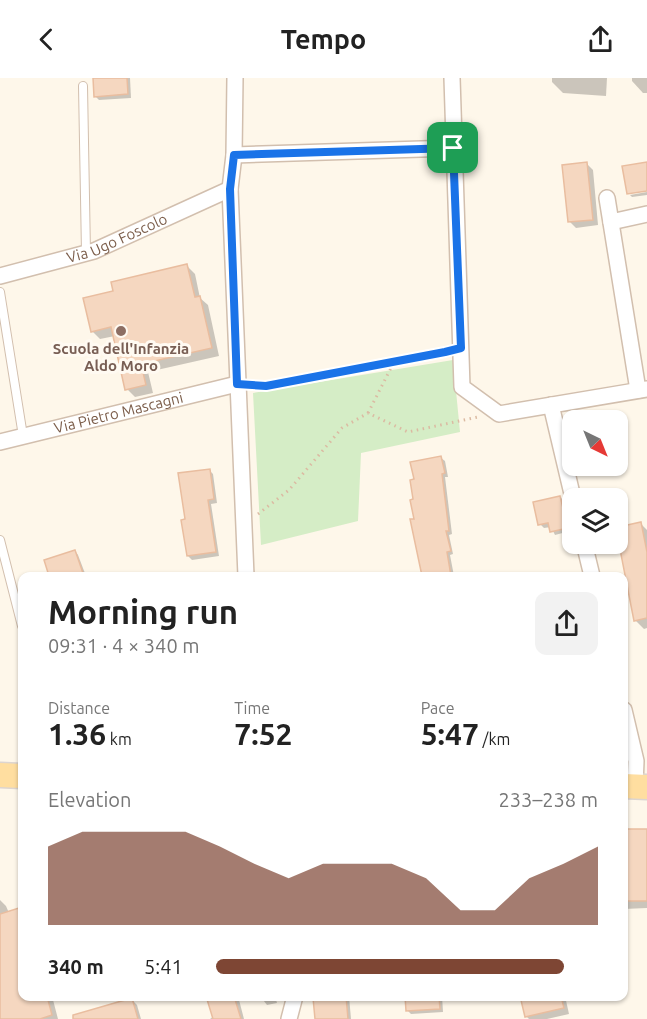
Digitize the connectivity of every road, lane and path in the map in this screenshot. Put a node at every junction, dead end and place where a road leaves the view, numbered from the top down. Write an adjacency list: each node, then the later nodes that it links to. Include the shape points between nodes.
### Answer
1 (235, 78): 5 (street)
2 (452, 78): 4 (street)
3 (82, 86): 10 (lane)
4 (453, 148): 5 (street); 13 (street)
5 (234, 155): 6 (street)
6 (230, 189): 10 (street, Via Ugo Foscolo); 15 (street)
7 (607, 198): 9 (street)
8 (647, 214): 9 (street)
9 (611, 222): 16 (street)
10 (86, 253): 11 (street, Via Ugo Foscolo)
11 (0, 276)
12 (0, 292): 20 (lane)
13 (461, 348): 14 (path); 19 (street, via 462,387)
14 (394, 362): 15 (path, via 266,386); 18 (path)
15 (237, 384): 20 (street, Via Pietro Mascagni); 26 (street)
16 (642, 389): 17 (street)
17 (550, 405): 19 (street); 22 (street)
18 (368, 413): 19 (path, via 408,432); 23 (path, via 342,428 289,490)
19 (499, 414)
20 (24, 436): 21 (street, Via Pietro Mascagni)
21 (0, 442)
22 (571, 488)
23 (256, 515)
24 (0, 540): 28 (lane)
25 (587, 554): 27 (street)
26 (246, 572)
27 (591, 572)
28 (18, 610)
29 (628, 727): 32 (street, via 636,760)
30 (0, 775): 31 (main road)
31 (18, 776)
32 (635, 786)
33 (294, 1001): 34 (street)
34 (289, 1019)

